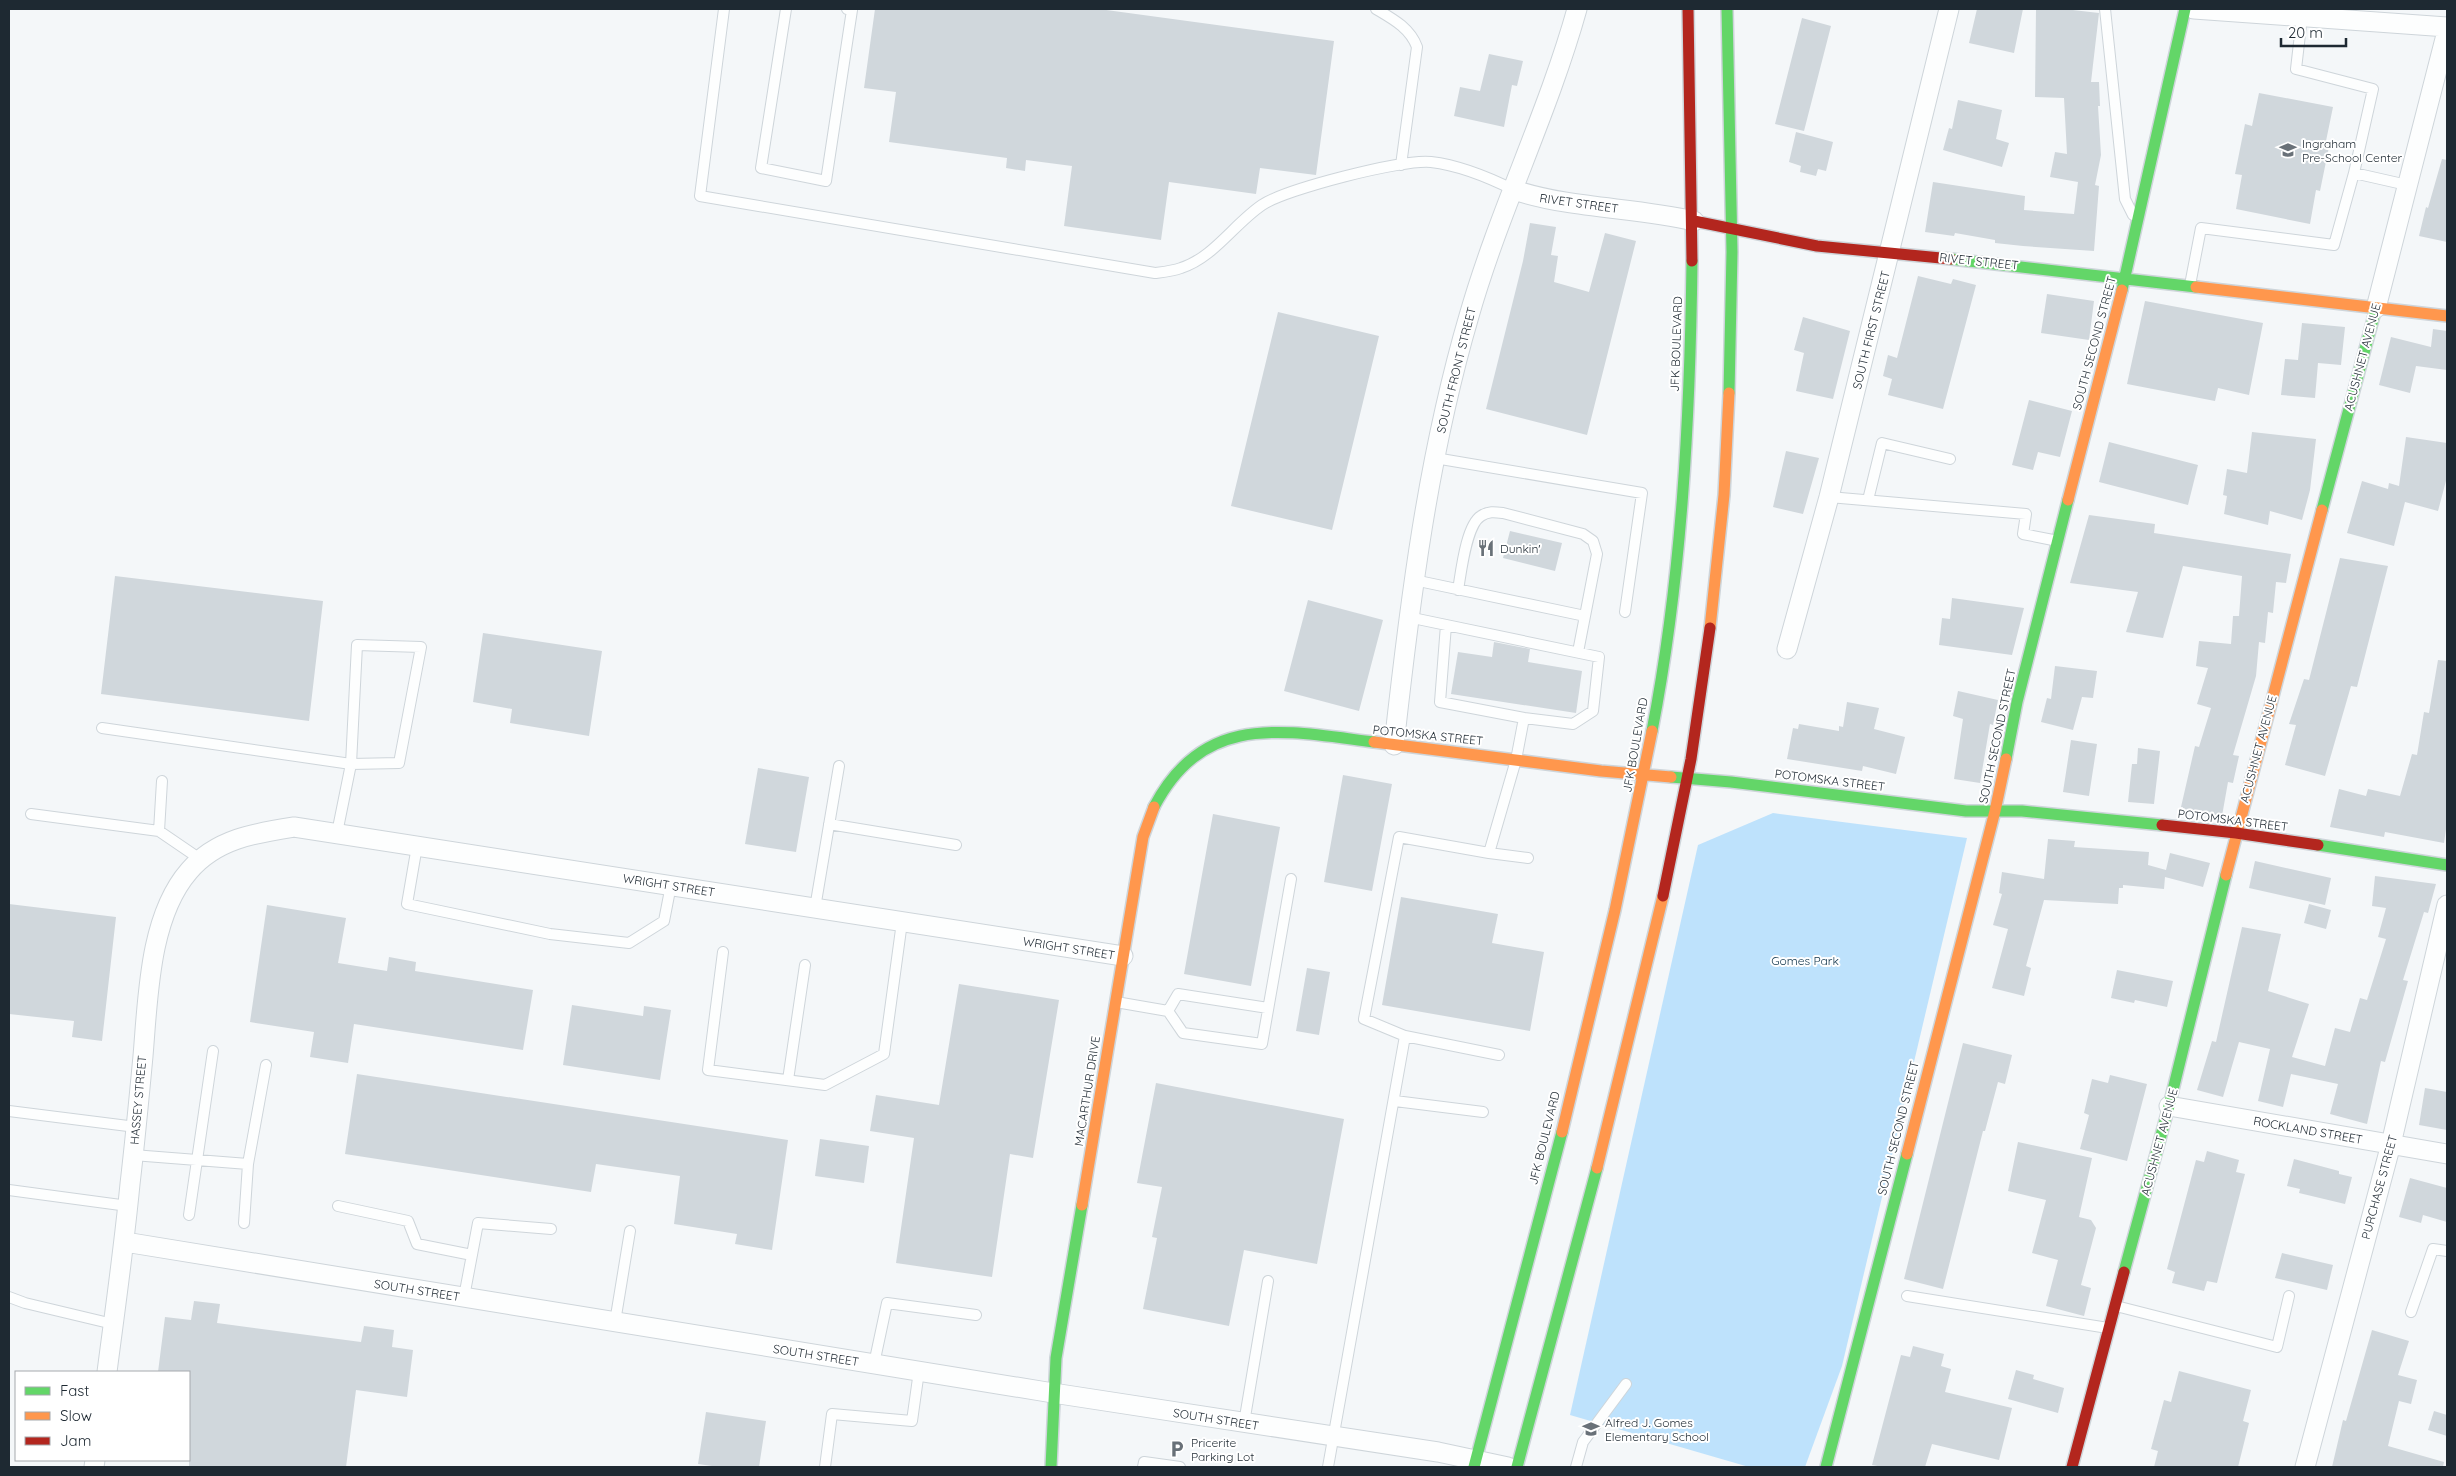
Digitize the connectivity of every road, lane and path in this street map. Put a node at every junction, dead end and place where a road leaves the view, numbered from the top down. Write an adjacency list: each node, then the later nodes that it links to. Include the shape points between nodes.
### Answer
1 (724, 9): 15 (lane, via 700,196 1155,273 1181,268 1202,257 1248,215 1283,195)
2 (786, 9): 3 (lane, via 761,168 826,181 852,10)
3 (846, 9)
4 (1376, 9): 15 (lane, via 1402,26 1413,36 1418,47)
5 (1578, 9): 18 (street, SOUTH FRONT STREET)
6 (1688, 9): 19 (street, JFK BOULEVARD)
7 (1727, 9): 21 (street)
8 (1949, 9): 22 (street, SOUTH FIRST STREET)
9 (2105, 9): 20 (lane, via 2125,199)
10 (2185, 9): 20 (street, SOUTH SECOND STREET)
11 (2194, 9): 12 (street)
12 (2302, 16): 13 (street); 16 (lane, via 2296,69 2373,89)
13 (2447, 27)
14 (2447, 31): 17 (street, ACUSHNET AVENUE)
15 (1401, 165): 18 (lane, via 1432,162 1492,179)
16 (2354, 173): 17 (lane); 24 (lane, via 2334,245 2201,228)
17 (2407, 185): 25 (street, ACUSHNET AVENUE)
18 (1514, 190): 19 (street, RIVET STREET, via 1551,201); 27 (street, SOUTH FRONT STREET, via 1470,314)
19 (1694, 221): 21 (street, RIVET STREET); 47 (street, JFK BOULEVARD, via 1690,374 1679,538 1655,720)
20 (2137, 223): 23 (street, SOUTH SECOND STREET)
21 (1733, 231): 22 (street, RIVET STREET, via 1867,252); 48 (street, via 1731,377 1716,572)
22 (1891, 252): 23 (street, RIVET STREET); 29 (street, SOUTH FIRST STREET)
23 (2125, 278): 24 (street, RIVET STREET); 31 (street, SOUTH SECOND STREET)
24 (2190, 285): 25 (street, RIVET STREET)
25 (2376, 308): 26 (street, RIVET STREET); 55 (street, ACUSHNET AVENUE)
26 (2447, 316)
27 (1435, 458): 32 (street, SOUTH FRONT STREET); 34 (lane, via 1642,492)
28 (1950, 459): 30 (lane, via 1882,443)
29 (1829, 497): 30 (lane); 38 (street, SOUTH FIRST STREET)
30 (1868, 500): 31 (lane, via 2026,514 2023,534)
31 (2059, 542): 50 (street, SOUTH SECOND STREET, via 2017,702)
32 (1414, 580): 33 (lane); 36 (street, SOUTH FRONT STREET)
33 (1458, 590): 35 (lane); 35 (lane, via 1472,525 1480,516 1504,513 1583,534 1593,541 1597,554)
34 (1625, 612)
35 (1585, 616): 39 (lane)
36 (1408, 617): 37 (lane); 43 (street, SOUTH FRONT STREET)
37 (1446, 625): 39 (lane); 40 (lane, via 1440,702)
38 (1786, 649)
39 (1578, 652): 40 (lane, via 1599,657 1593,711 1573,724)
40 (1524, 718): 44 (lane)
41 (102, 728): 45 (lane)
42 (1211, 745): 43 (street, POTOMSKA STREET, via 1239,734 1271,731); 69 (street, MACARTHUR DRIVE, via 1185,762 1162,788 1154,803 1143,837)
43 (1394, 745): 44 (street, POTOMSKA STREET)
44 (1516, 760): 47 (street, POTOMSKA STREET); 59 (lane)
45 (351, 764): 45 (lane, via 399,763 421,647 357,645); 54 (lane)
46 (839, 766): 52 (lane)
47 (1644, 774): 48 (street, POTOMSKA STREET); 117 (street, JFK BOULEVARD, via 1603,962)
48 (1688, 778): 50 (street, POTOMSKA STREET); 124 (street, via 1648,968)
49 (162, 782): 53 (lane)
50 (1995, 811): 55 (street, POTOMSKA STREET); 126 (street, SOUTH SECOND STREET)
51 (30, 814): 53 (lane)
52 (829, 824): 56 (lane); 66 (lane)
53 (159, 831): 61 (lane)
54 (337, 833): 57 (street, WRIGHT STREET); 58 (street, WRIGHT STREET, via 294,827 242,837)
55 (2236, 833): 62 (street, POTOMSKA STREET); 80 (street, ACUSHNET AVENUE)
56 (956, 845)
57 (417, 846): 64 (street, WRIGHT STREET); 64 (lane, via 407,904 550,934 629,943 664,921)
58 (216, 848): 61 (street, HASSEY STREET)
59 (1489, 852): 60 (lane); 74 (lane, via 1399,837 1364,1019)
60 (1528, 858)
61 (200, 859): 83 (street, HASSEY STREET, via 176,889 158,934 148,996)
62 (2447, 865)
63 (1291, 879): 72 (lane)
64 (671, 886): 66 (street, WRIGHT STREET)
65 (2447, 905): 84 (street, PURCHASE STREET)
66 (815, 908): 67 (street, WRIGHT STREET)
67 (902, 922): 69 (street, WRIGHT STREET); 78 (lane, via 884,1054 825,1084)
68 (723, 952): 78 (lane, via 708,1070)
69 (1123, 956): 71 (street, MACARTHUR DRIVE)
70 (805, 965): 78 (lane)
71 (1116, 1002): 73 (lane); 114 (street, MACARTHUR DRIVE, via 1056,1358)
72 (1268, 1008): 73 (lane, via 1178,994); 73 (lane, via 1262,1044 1183,1033)
73 (1168, 1010)
74 (1405, 1036): 76 (lane); 79 (lane)
75 (213, 1051): 87 (lane)
76 (1500, 1055)
77 (266, 1065): 88 (lane)
78 (788, 1080)
79 (1395, 1101): 82 (lane); 116 (lane)
80 (2169, 1106): 84 (street, ROCKLAND STREET); 104 (street, ACUSHNET AVENUE)
81 (9, 1111): 83 (lane)
82 (1483, 1112)
83 (136, 1127): 86 (street, HASSEY STREET)
84 (2391, 1144): 85 (street, ROCKLAND STREET); 128 (street, PURCHASE STREET)
85 (2447, 1154)
86 (133, 1155): 87 (lane); 90 (street, HASSEY STREET)
87 (196, 1160): 88 (lane); 92 (lane)
88 (248, 1164): 93 (lane)
89 (9, 1190): 90 (lane)
90 (128, 1206): 96 (street, HASSEY STREET)
91 (338, 1206): 98 (lane, via 408,1221 417,1244)
92 (189, 1215)
93 (244, 1223)
94 (551, 1229): 98 (lane, via 478,1223)
95 (630, 1231): 107 (lane)
96 (125, 1242): 103 (street, SOUTH STREET); 108 (street, HASSEY STREET)
97 (2447, 1252): 105 (lane, via 2432,1249)
98 (472, 1255): 103 (lane)
99 (1268, 1281): 115 (lane)
100 (1907, 1296): 109 (lane)
101 (2289, 1296): 104 (lane, via 2276,1347)
102 (9, 1297): 108 (lane)
103 (464, 1297): 107 (street, SOUTH STREET)
104 (2115, 1306): 109 (street, ACUSHNET AVENUE)
105 (2411, 1312)
106 (976, 1316): 110 (lane, via 887,1303)
107 (615, 1322): 110 (street, SOUTH STREET)
108 (113, 1324): 111 (street, HASSEY STREET)
109 (2109, 1328): 127 (street, ACUSHNET AVENUE)
110 (874, 1364): 112 (street, SOUTH STREET)
111 (107, 1371)
112 (919, 1371): 114 (street, SOUTH STREET); 118 (lane, via 912,1421 832,1414)
113 (1626, 1384): 125 (lane, via 1583,1442)
114 (1053, 1393): 115 (street, SOUTH STREET); 119 (street, MACARTHUR DRIVE)
115 (1244, 1423): 116 (street, SOUTH STREET)
116 (1334, 1437): 117 (street, SOUTH STREET); 122 (lane)
117 (1475, 1464): 123 (street, SOUTH STREET)
118 (825, 1467)
119 (1051, 1467)
120 (1143, 1467): 121 (lane, via 1144,1462)
121 (1180, 1467)
122 (1328, 1467)
123 (1508, 1467)
124 (1517, 1467)
125 (1576, 1467)
126 (1826, 1467)
127 (2072, 1467)
128 (2305, 1467)

